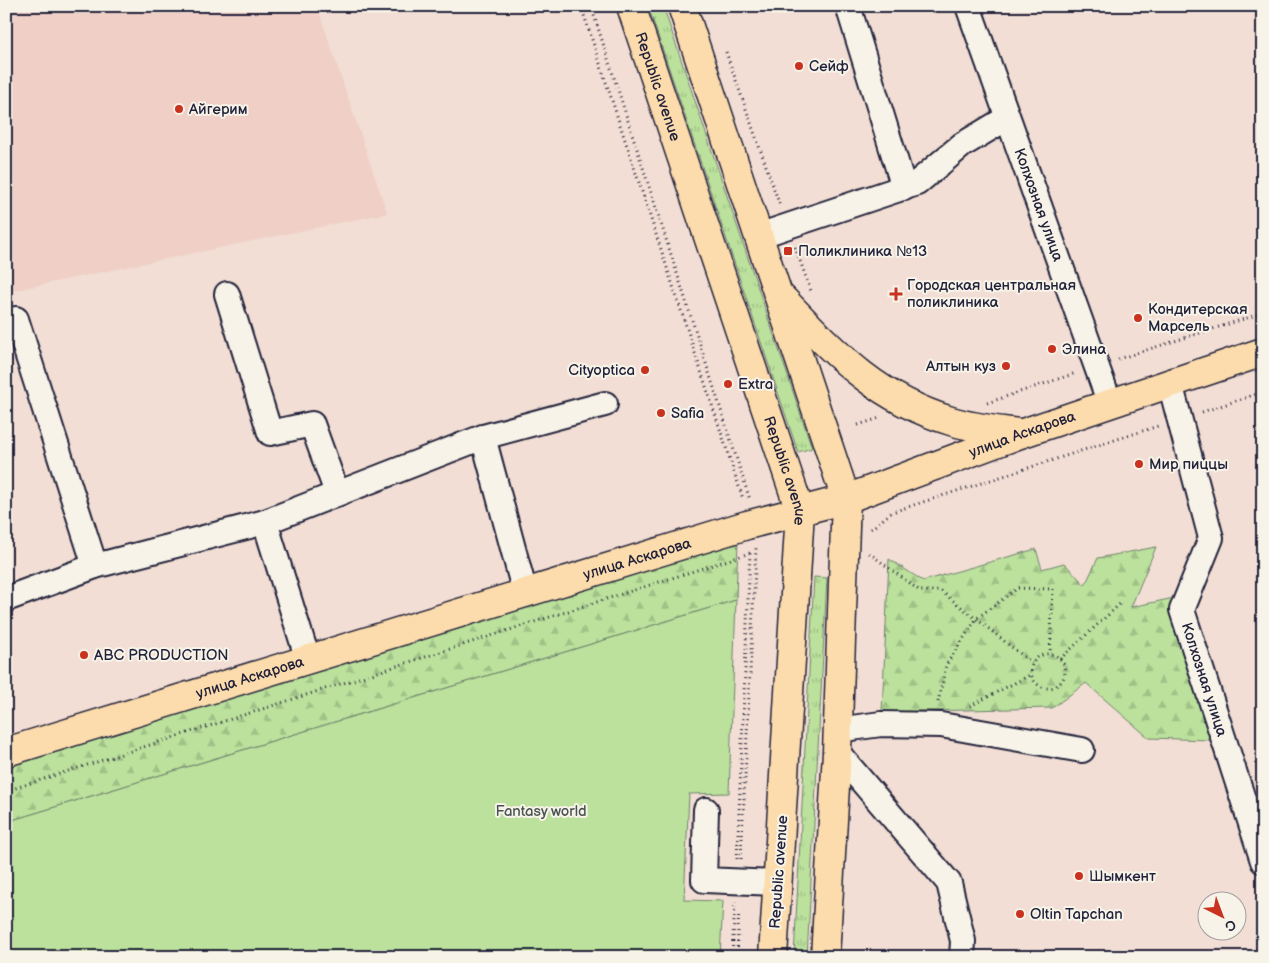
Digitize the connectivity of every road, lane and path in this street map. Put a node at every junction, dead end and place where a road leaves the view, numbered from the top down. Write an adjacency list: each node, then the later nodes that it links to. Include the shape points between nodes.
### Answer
1 (581, 6): 31 (path)
2 (591, 6): 29 (path)
3 (631, 6): 33 (main road, Republic avenue)
4 (682, 6): 11 (main road)
5 (848, 6): 9 (street)
6 (968, 6): 8 (street, Колхозная улица)
7 (723, 43): 10 (path)
8 (1007, 118): 9 (street, via 962,145 917,183); 18 (street, Колхозная улица)
9 (904, 188): 10 (street)
10 (787, 226): 11 (street); 14 (path)
11 (758, 236): 12 (main road)
12 (777, 293): 27 (main road, via 835,353 868,381 909,406 953,422); 32 (main road)
13 (227, 294): 30 (street, via 270,433 312,424)
14 (814, 298)
15 (1263, 312): 18 (path)
16 (6, 321): 40 (street, via 16,319)
17 (1263, 352): 19 (main road, улица Аскарова)
18 (1096, 366): 22 (street, Колхозная улица); 23 (path)
19 (1170, 383): 22 (main road, улица Аскарова); 25 (street, Колхозная улица)
20 (1263, 392): 25 (path)
21 (605, 404): 28 (street)
22 (1110, 404): 27 (main road, улица Аскарова)
23 (980, 405)
24 (884, 417): 26 (path)
25 (1180, 419): 35 (path, via 892,512); 57 (street, Колхозная улица, via 1211,538 1182,610)
26 (858, 425)
27 (1020, 434): 32 (main road, улица Аскарова)
28 (483, 437): 30 (street); 41 (street)
29 (738, 464)
30 (337, 493): 34 (street)
31 (743, 499)
32 (846, 499): 33 (main road, улица Аскарова); 52 (main road)
33 (800, 511): 41 (main road, улица Аскарова); 59 (main road, Republic avenue)
34 (265, 522): 40 (street); 47 (street)
35 (868, 532)
36 (750, 547): 39 (path)
37 (756, 548): 58 (path)
38 (867, 552): 44 (path, via 920,590 941,591)
39 (750, 553): 55 (path); 58 (path)
40 (95, 566): 42 (street)
41 (525, 593): 47 (main road, улица Аскарова)
42 (6, 599)
43 (1121, 603): 46 (path)
44 (977, 618): 45 (path, via 1018,588 1053,589); 48 (path); 51 (path, via 946,665)
45 (1050, 654): 46 (path); 48 (path, via 1040,656)
46 (1060, 659): 49 (path, via 1065,669 1059,685 1042,688)
47 (308, 660): 54 (main road, улица Аскарова)
48 (1032, 663): 49 (path)
49 (1030, 675): 50 (path)
50 (969, 706)
51 (934, 724): 52 (street, via 881,724); 53 (street)
52 (837, 741): 63 (main road); 64 (street, via 949,883 963,942)
53 (1082, 750)
54 (6, 752)
55 (6, 790)
56 (706, 810): 58 (street, via 704,880)
57 (1261, 847)
58 (738, 881): 59 (street); 60 (path); 61 (path)
59 (778, 883): 62 (main road, Republic avenue)
60 (732, 957)
61 (737, 957)
62 (773, 957)
63 (825, 957)
64 (962, 957)

